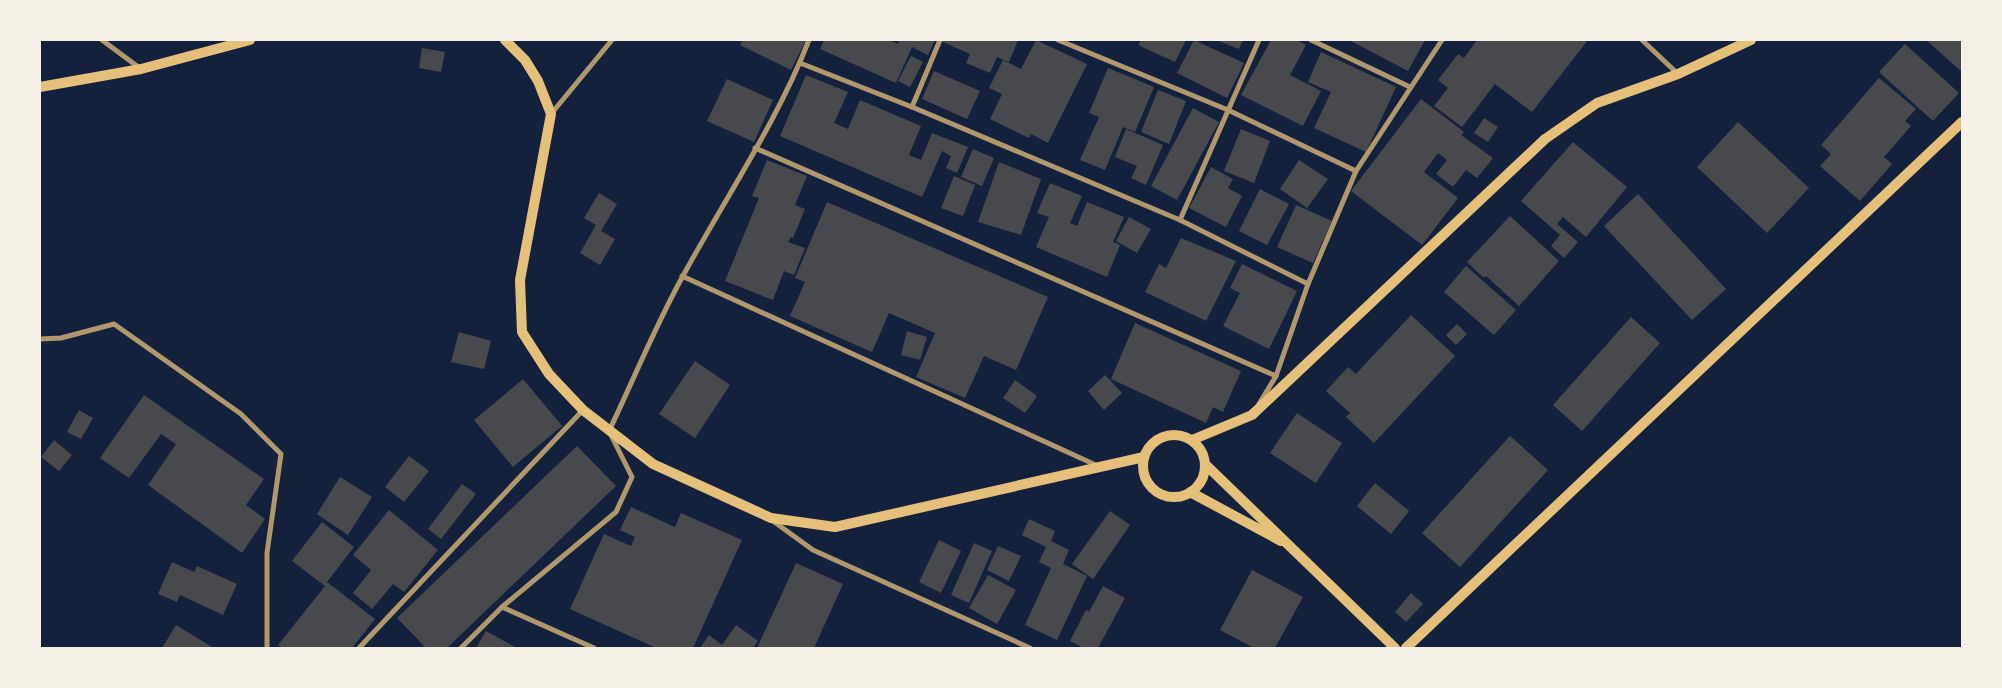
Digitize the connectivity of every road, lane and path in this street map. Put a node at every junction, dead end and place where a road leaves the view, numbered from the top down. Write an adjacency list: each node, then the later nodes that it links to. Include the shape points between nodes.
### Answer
1 (102, 40): 14 (street)
2 (250, 40): 14 (main road)
3 (505, 40): 20 (main road, via 526,60)
4 (612, 40): 20 (street)
5 (809, 40): 13 (street)
6 (940, 40): 18 (street)
7 (1058, 40): 19 (street)
8 (1259, 40): 19 (street)
9 (1311, 40): 16 (street)
10 (1442, 40): 16 (street)
11 (1642, 40): 15 (street)
12 (1751, 40): 15 (main road)
13 (800, 63): 18 (street); 22 (street)
14 (141, 70): 17 (main road)
15 (1678, 74): 30 (main road, via 1597,103 1545,139)
16 (1410, 86): 23 (street)
17 (40, 87)
18 (912, 107): 24 (street)
19 (1228, 110): 23 (street); 24 (street)
20 (551, 114): 29 (main road, via 520,280 522,332 549,374)
21 (1962, 122): 46 (main road)
22 (755, 148): 25 (street); 28 (street)
23 (1356, 171): 26 (street)
24 (1180, 220): 26 (street)
25 (682, 276): 31 (street); 35 (street)
26 (1308, 284): 28 (street)
27 (40, 339): 40 (street, via 61,338 114,324 241,414 281,454 267,553)
28 (1276, 376): 30 (street)
29 (583, 410): 31 (main road); 41 (street)
30 (1252, 415): 32 (main road)
31 (609, 431): 37 (main road, via 653,464); 39 (street, via 632,478 616,512)
32 (1192, 440): 33 (main road, via 1182,435 1161,437 1148,447); 34 (main road, via 1203,453)
33 (1144, 457): 35 (main road); 36 (main road, via 1146,478 1159,493 1170,497)
34 (1205, 464): 36 (main road, via 1199,485); 38 (main road)
35 (1099, 466): 37 (main road, via 835,527)
36 (1190, 492): 38 (main road)
37 (767, 516): 44 (street, via 813,550)
38 (1293, 548): 45 (main road)
39 (502, 608): 42 (street); 43 (street)
40 (267, 648)
41 (359, 648)
42 (461, 648)
43 (594, 648)
44 (1030, 648)
45 (1395, 648)
46 (1406, 648)

